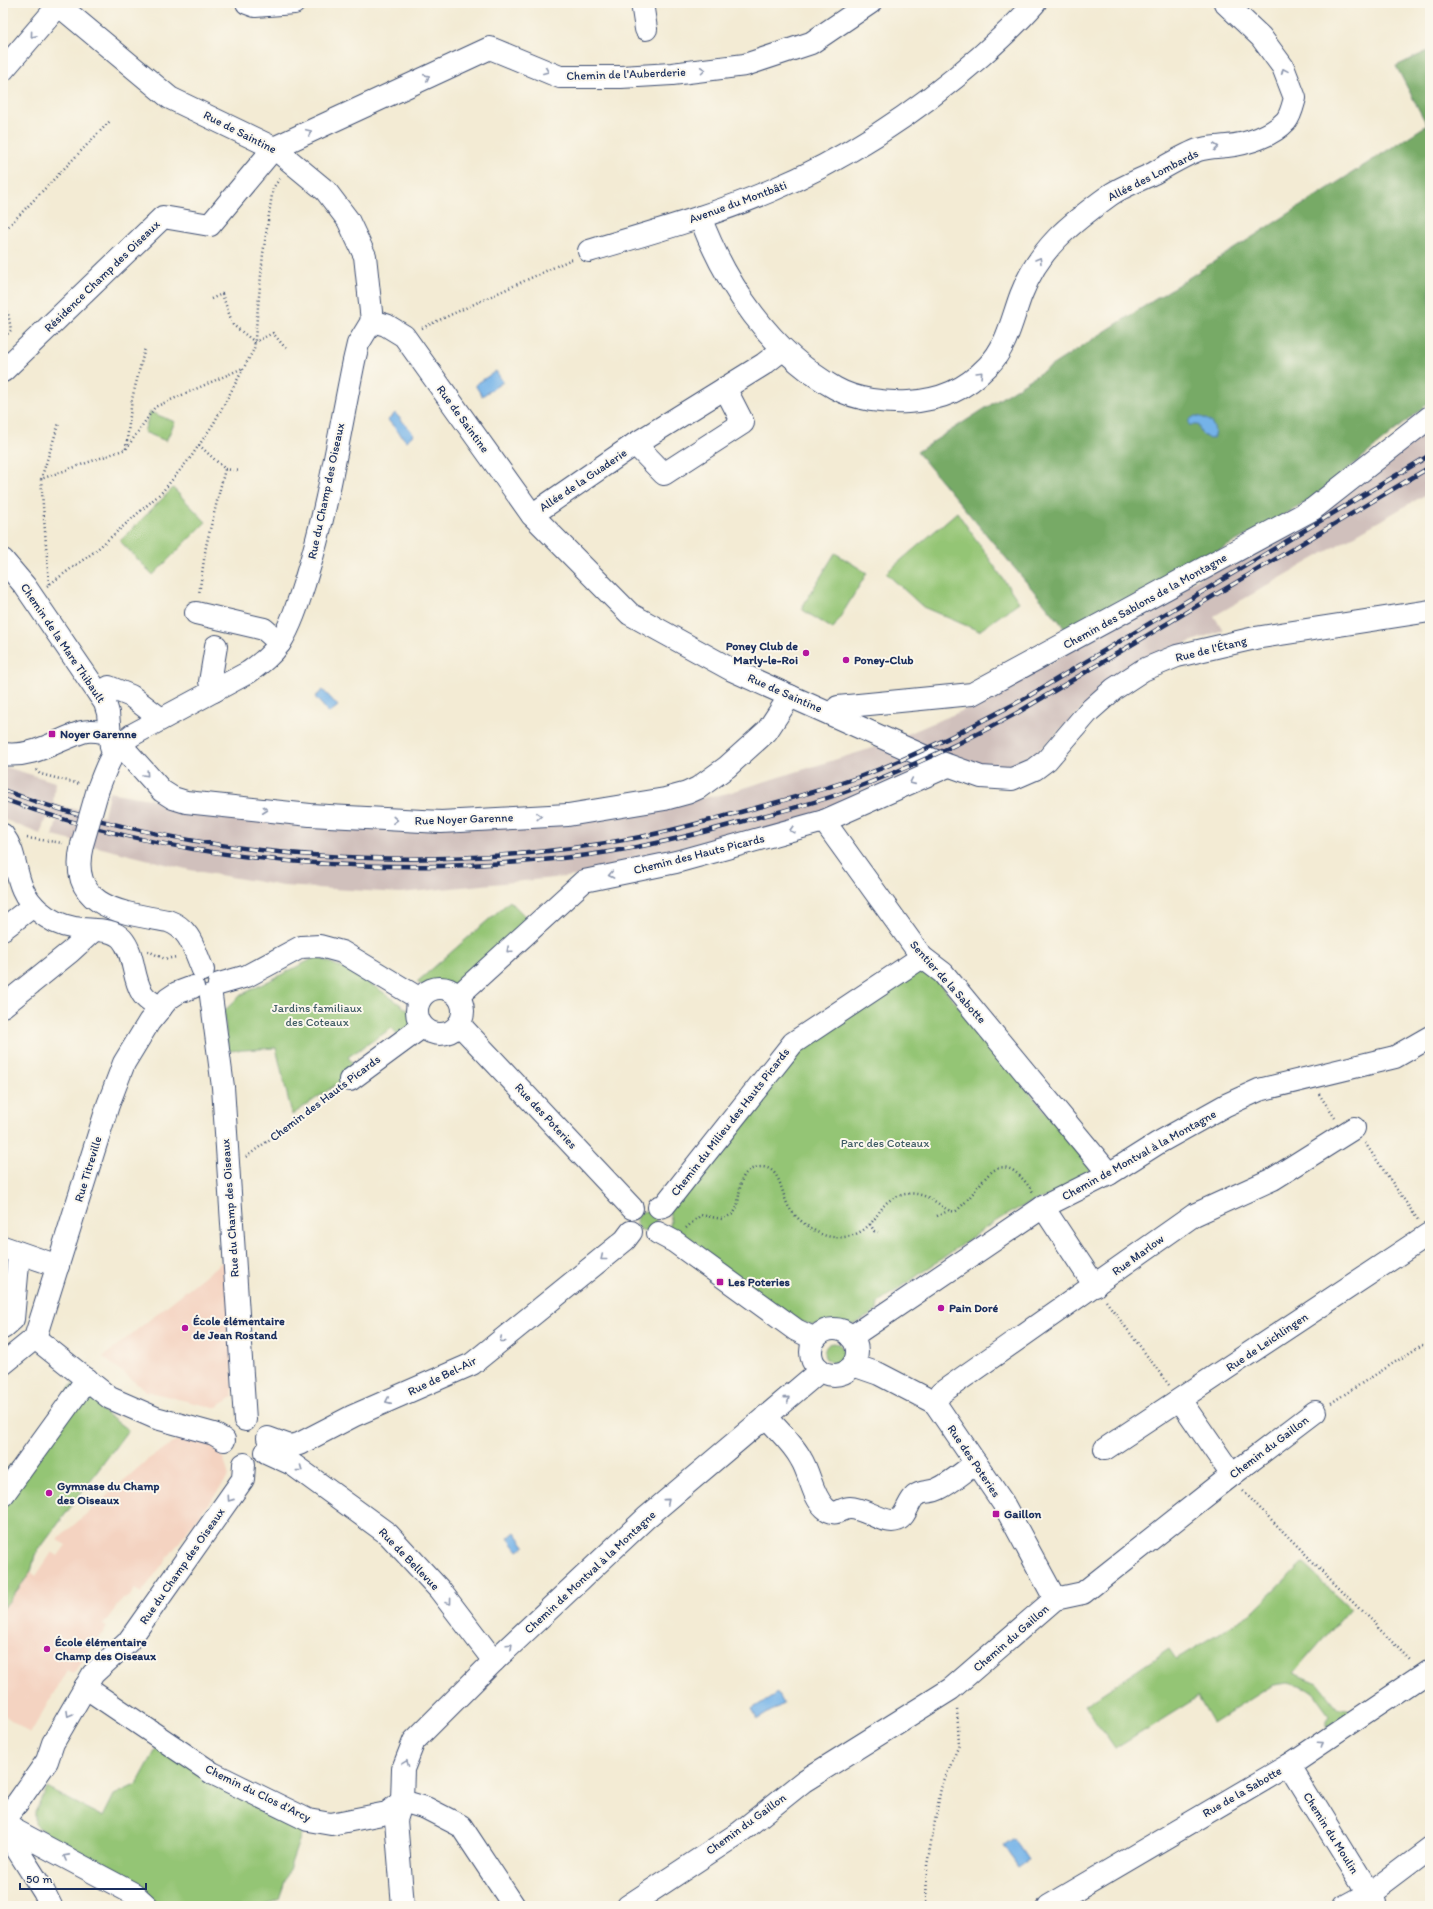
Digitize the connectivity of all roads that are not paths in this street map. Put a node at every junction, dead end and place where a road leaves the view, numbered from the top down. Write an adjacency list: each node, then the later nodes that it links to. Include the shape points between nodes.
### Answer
1 (247, 3): 2 (street, via 255,6)
2 (294, 3)
3 (642, 3): 8 (street)
4 (870, 3): 10 (street, Chemin de l'Auberderie, one-way to 4, via 490,48 560,77 636,76 738,66 811,43)
5 (1035, 3): 11 (street, Avenue du Montbâti, via 998,41 954,79 871,138 805,176)
6 (1225, 3): 14 (street, Allée des Lombards, one-way to 6, via 837,389 865,399 917,401 948,395 975,379 990,364 1003,345 1030,275 1045,250 1060,235 1112,194 1200,149 1239,145 1272,133 1288,120 1295,98 1282,67 1261,37)
7 (57, 4): 9 (street, one-way to 9); 10 (street, Rue de Saintine, via 170,98)
8 (646, 29)
9 (3, 70)
10 (282, 155): 13 (street, Rue de Saintine, via 326,190 348,220 365,256); 15 (street, Résidence Champ des Oiseaux, via 210,226 163,217)
11 (700, 217): 12 (street, Avenue du Montbâti); 14 (street, Allée des Lombards, via 710,244 727,276)
12 (588, 251)
13 (372, 321): 19 (street, Rue de Saintine, via 386,325 404,336); 23 (street, Rue du Champ des Oiseaux, via 358,344 318,538 301,594)
14 (782, 350): 16 (street, Allée de la Guaderie)
15 (3, 371)
16 (725, 388): 18 (street, Allée de la Guaderie); 18 (street, Allée de la Guaderie, via 743,423 664,474)
17 (1430, 417): 28 (street, Chemin des Sablons de la Montagne, via 1313,509 972,694 838,707)
18 (635, 444): 19 (street, Allée de la Guaderie)
19 (532, 515): 27 (street, Rue de Saintine, via 630,614 732,670)
20 (3, 560): 26 (street, Chemin de la Mare Thibault, via 41,591)
21 (1430, 611): 32 (street, Rue de l'Étang, via 1255,638 1177,656 1143,670 1114,689 1088,712 1047,760 1025,775 988,778)
22 (196, 613): 23 (street, via 264,629)
23 (280, 643): 25 (street, Rue du Champ des Oiseaux, via 264,661 249,672)
24 (216, 646): 25 (street, via 210,682)
25 (214, 691): 29 (street, Rue du Champ des Oiseaux)
26 (99, 694): 29 (street, via 109,687 131,696); 30 (street, Chemin de la Mare Thibault, via 108,713)
27 (790, 696): 28 (street, Rue de Saintine); 30 (street, Rue Noyer Garenne, one-way to 27, via 162,791 186,802 310,815 440,822 568,815 687,794 727,767 767,731)
28 (832, 714): 32 (street, Rue de Saintine)
29 (161, 719): 30 (street, Rue du Champ des Oiseaux)
30 (114, 744): 31 (street, via 83,732 33,752 21,755); 39 (street, Rue du Champ des Oiseaux, bridge, via 82,845 80,872 94,897 112,910 176,924 189,937)
31 (3, 754)
32 (948, 766): 33 (street, Chemin des Hauts Picards, one-way to 33)
33 (824, 821): 38 (street, Sentier de la Sabotte); 40 (street, Chemin des Hauts Picards, one-way to 40, via 676,862 584,881)
34 (3, 835): 35 (street, via 9,845 21,887)
35 (34, 906): 36 (street); 37 (street, via 55,922 75,929)
36 (3, 929)
37 (93, 931): 42 (street); 43 (street, via 115,934 122,938 130,954 142,993 147,1000)
38 (922, 957): 49 (street, Sentier de la Sabotte, via 943,973); 50 (street, Chemin du Milieu des Hauts Picards, via 793,1043 664,1206)
39 (204, 978): 41 (street, via 247,976 301,947 320,946 342,952); 43 (street, Rue Titreville, via 168,999); 71 (street, Rue du Champ des Oiseaux, via 223,1087)
40 (458, 996): 41 (street, via 438,988 425,993); 44 (street, via 463,1010)
41 (420, 999): 45 (street, via 416,1013)
42 (3, 1006)
43 (161, 1008): 57 (street, Rue Titreville, via 137,1041 118,1076)
44 (459, 1024): 45 (street, via 441,1035); 52 (street, Rue des Poteries)
45 (422, 1027): 47 (street, Chemin des Hauts Picards)
46 (1430, 1038): 49 (street, Chemin de Montval à la Montagne, via 1394,1057 1259,1090 1158,1143)
47 (350, 1080)
48 (1354, 1128): 58 (street, Rue Marlow, via 1273,1179 1194,1215)
49 (1109, 1174): 51 (street, Chemin de Montval à la Montagne)
50 (659, 1207): 52 (street, via 642,1202); 55 (street, via 664,1217)
51 (1043, 1207): 58 (street); 60 (street, Chemin de Montval à la Montagne)
52 (632, 1208): 53 (street, via 627,1217)
53 (631, 1232): 55 (street, via 642,1238); 73 (street, Rue de Bel-Air, one-way to 73, via 625,1240 472,1364 353,1416 298,1444)
54 (1428, 1234): 67 (street, Rue de Leichlingen)
55 (667, 1238): 62 (street, via 796,1330)
56 (11, 1250): 57 (street); 59 (street, via 13,1319)
57 (58, 1266): 61 (street, Rue Titreville)
58 (1095, 1286): 68 (street, Rue Marlow, via 941,1393)
59 (3, 1328)
60 (851, 1337): 62 (street, via 846,1332 832,1329 819,1334); 64 (street, via 857,1350)
61 (35, 1338): 63 (street); 66 (street)
62 (815, 1339): 65 (street, via 812,1345 812,1358)
63 (3, 1364)
64 (853, 1365): 65 (street, via 833,1375); 68 (street, Rue des Poteries, via 879,1374)
65 (819, 1369): 70 (street, Chemin de Montval à la Montagne, one-way to 65)
66 (87, 1379): 72 (street, via 110,1398 156,1418 214,1434); 78 (street)
67 (1180, 1400): 74 (street, Rue de Leichlingen); 77 (street)
68 (935, 1403): 75 (street, Rue des Poteries)
69 (1315, 1412): 77 (street, Chemin du Gaillon)
70 (766, 1416): 75 (street, via 801,1458 818,1498 825,1508 833,1512 839,1513 849,1508 865,1510 886,1520 896,1521 902,1517 915,1496 922,1492 937,1490); 80 (street, Chemin de Montval à la Montagne, one-way to 70, via 646,1518)
71 (245, 1420): 72 (street, via 233,1424); 73 (street, via 251,1420 262,1427)
72 (224, 1440): 76 (street, via 227,1453 232,1459)
73 (267, 1445): 76 (street, via 257,1461); 80 (street, Rue de Bellevue, one-way to 80, via 388,1534 439,1589)
74 (1105, 1449)
75 (976, 1463): 79 (street, Rue des Poteries, via 1003,1504)
76 (244, 1464): 82 (street, Rue du Champ des Oiseaux, one-way to 82, via 244,1479 128,1642 93,1674)
77 (1235, 1481): 79 (street, Chemin du Gaillon, via 1083,1593)
78 (3, 1495)
79 (1055, 1599): 94 (street, Chemin du Gaillon, via 951,1689 804,1781 739,1832)
80 (494, 1661): 84 (street, Chemin de Montval à la Montagne, one-way to 80, via 403,1769 414,1741)
81 (1427, 1672): 83 (street, Rue de la Sabotte, one-way to 81)
82 (85, 1687): 84 (street, Chemin du Clos d'Arcy, via 212,1773 308,1820 331,1824 387,1813); 85 (street, Rue du Champ des Oiseaux, one-way to 85, via 53,1743 47,1761)
83 (1289, 1765): 89 (street, Chemin du Moulin); 95 (street, Rue de la Sabotte)
84 (402, 1801): 92 (street, Chemin de Montval à la Montagne, via 396,1820); 93 (street, via 426,1808 461,1826)
85 (3, 1821)
86 (3, 1825): 90 (street); 91 (street, one-way to 86, via 134,1894)
87 (1430, 1847): 89 (street)
88 (1430, 1859): 89 (street)
89 (1369, 1900): 96 (street)
90 (50, 1906)
91 (147, 1906)
92 (403, 1906)
93 (514, 1906)
94 (628, 1906)
95 (1049, 1906)
96 (1345, 1906)

